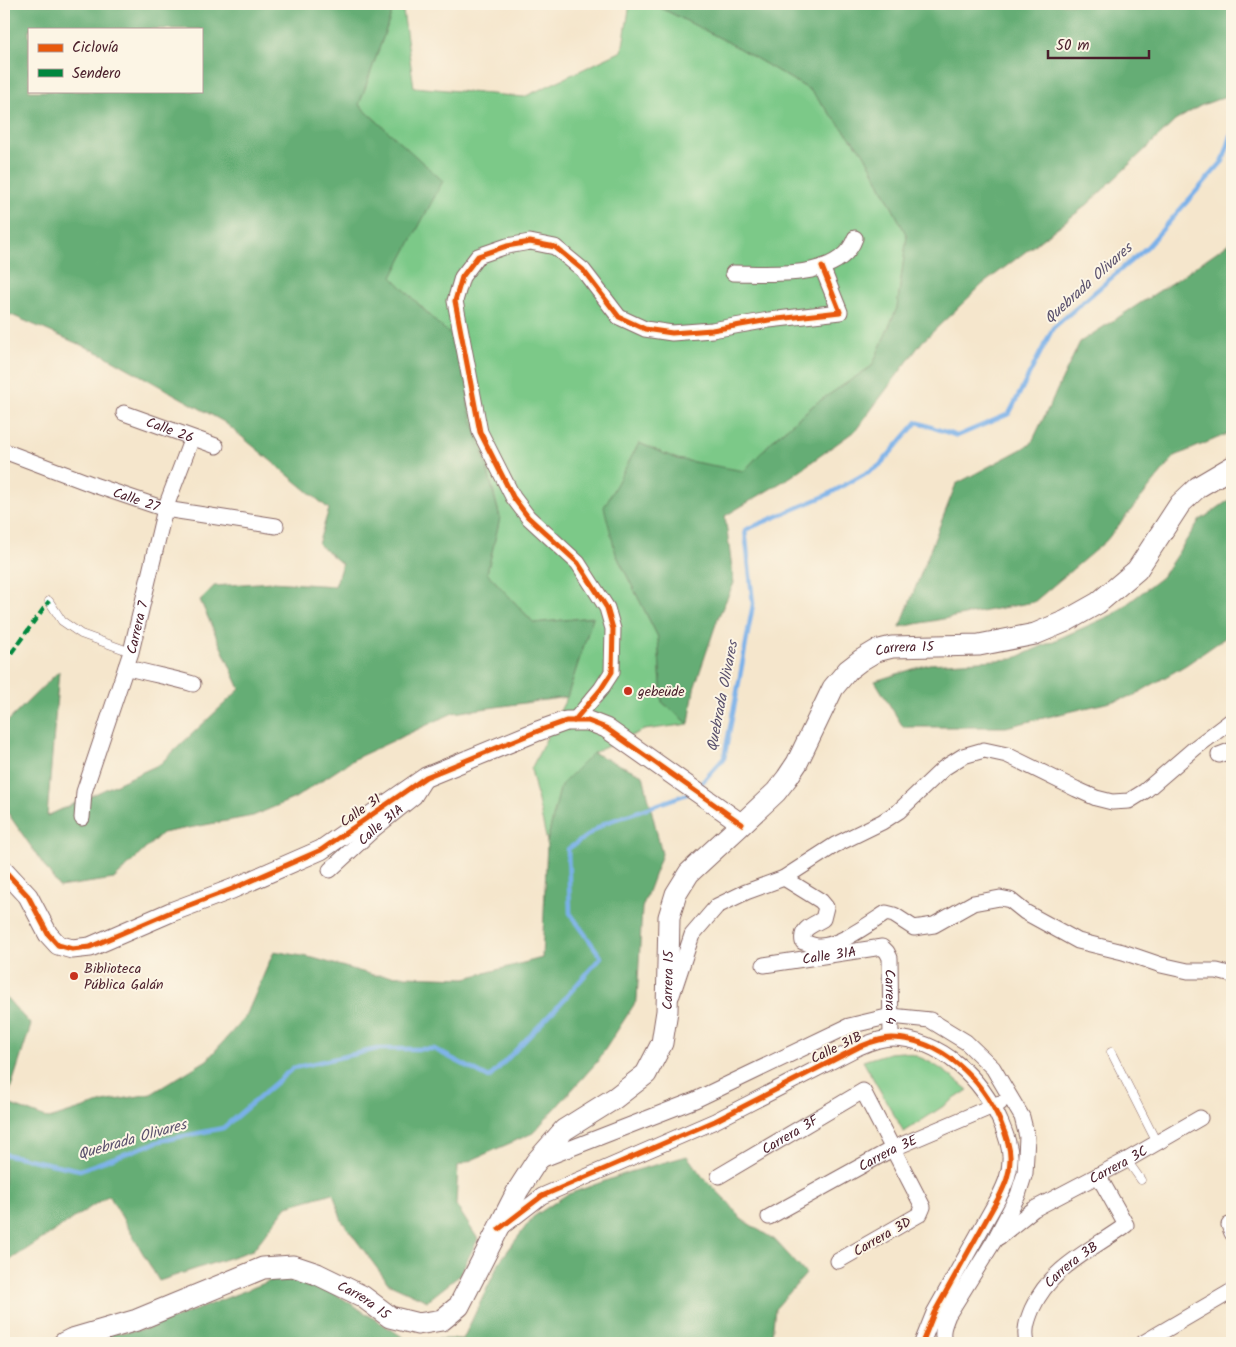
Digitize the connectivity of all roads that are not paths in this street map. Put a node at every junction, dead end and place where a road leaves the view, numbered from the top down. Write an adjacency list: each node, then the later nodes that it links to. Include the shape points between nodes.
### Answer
1 (855, 238): 2 (street, via 849,250)
2 (822, 267): 3 (street, via 801,272); 16 (street, via 840,312 672,333 645,329 619,317 583,270 554,247 530,242 507,246 478,256 462,277 455,301 480,432 513,497 528,518 578,563 607,608 613,629 612,672)
3 (733, 273)
4 (124, 413): 5 (street, Calle 26)
5 (192, 438): 6 (street, Calle 26); 9 (street, Carrera 7)
6 (216, 446)
7 (4, 451): 9 (street, Calle 27)
8 (1232, 467): 19 (main road, Carrera 15, via 1198,487 1180,504 1137,570 1098,603 1066,621 1036,634 979,645 892,647 861,660 833,688 787,778 776,792)
9 (165, 509): 10 (street, Calle 27); 12 (street, Carrera 7)
10 (276, 526)
11 (48, 601): 12 (lane, via 62,621 81,634)
12 (131, 652): 13 (street, Carrera 7)
13 (126, 667): 14 (street); 18 (street, Carrera 7, via 84,792)
14 (193, 684)
15 (1232, 720): 22 (street, via 1138,797 1121,802 1096,798 1007,755 990,750 976,751 944,768 898,811 835,845)
16 (574, 721): 17 (street, Calle 31, via 538,731); 19 (street, Calle 31, via 588,721 606,728)
17 (426, 777): 20 (street, Calle 31, via 321,850 90,947 72,949 58,945 48,934 28,896); 21 (street, Calle 31A, via 414,797)
18 (82, 818)
19 (737, 820): 26 (main road, Carrera 15, via 688,873 676,894 669,917)
20 (4, 870)
21 (330, 870)
22 (784, 878): 25 (street, via 826,907 822,920 804,930 803,942 810,944 834,943 886,913 914,928 934,925 973,903 1000,898 1010,900 1025,912 1078,941 1188,971 1217,971); 26 (street, via 717,906 692,935)
23 (890, 958): 24 (street, Calle 31A, via 882,947); 27 (street, Carrera 4)
24 (764, 965)
25 (1232, 975)
26 (667, 1011): 36 (main road, Carrera 15, via 662,1043 646,1074 564,1130)
27 (890, 1016): 28 (street, Carrera 4); 30 (street, Calle 31B, via 930,1020 966,1042 993,1068); 36 (street, Calle 31B, via 849,1026 695,1100)
28 (891, 1038): 31 (street, Calle 31B, via 921,1043 950,1058 972,1076); 43 (street, Calle 31B, via 859,1047 715,1122 542,1196)
29 (1110, 1052): 33 (lane)
30 (1010, 1097): 31 (street, Carrera 3E); 40 (street, Calle 31B, via 1022,1117 1027,1137 1025,1173)
31 (993, 1106): 34 (street, Carrera 3E); 48 (street, Calle 31B, via 1008,1142 1008,1179 934,1313)
32 (1200, 1118): 33 (street, Carrera 3C)
33 (1156, 1142): 35 (street, Carrera 3C)
34 (892, 1149): 38 (street, Carrera 3F, via 863,1091); 42 (street, Carrera 3E); 45 (street, Carrera 3D, via 922,1207 920,1214)
35 (1126, 1160): 37 (street, Carrera 3C); 39 (lane)
36 (536, 1162): 43 (main road, Carrera 15)
37 (1098, 1175): 41 (street, Carrera 3C); 50 (street, Carrera 3B, via 1126,1225 1061,1270 1044,1287 1029,1317 1025,1331)
38 (719, 1176)
39 (1141, 1180)
40 (1018, 1195): 41 (street, via 1022,1202); 44 (street, Calle 31B)
41 (1034, 1208): 44 (street, Carrera 3C)
42 (769, 1217)
43 (499, 1229): 47 (main road, Carrera 15, via 459,1306 442,1320 418,1324 390,1318 362,1296 293,1266 263,1268 137,1320)
44 (994, 1241): 49 (street, Calle 31B, via 948,1315 942,1334)
45 (838, 1261)
46 (1232, 1291): 51 (street)
47 (64, 1343)
48 (922, 1343)
49 (944, 1343)
50 (1027, 1343)
51 (1143, 1343)

